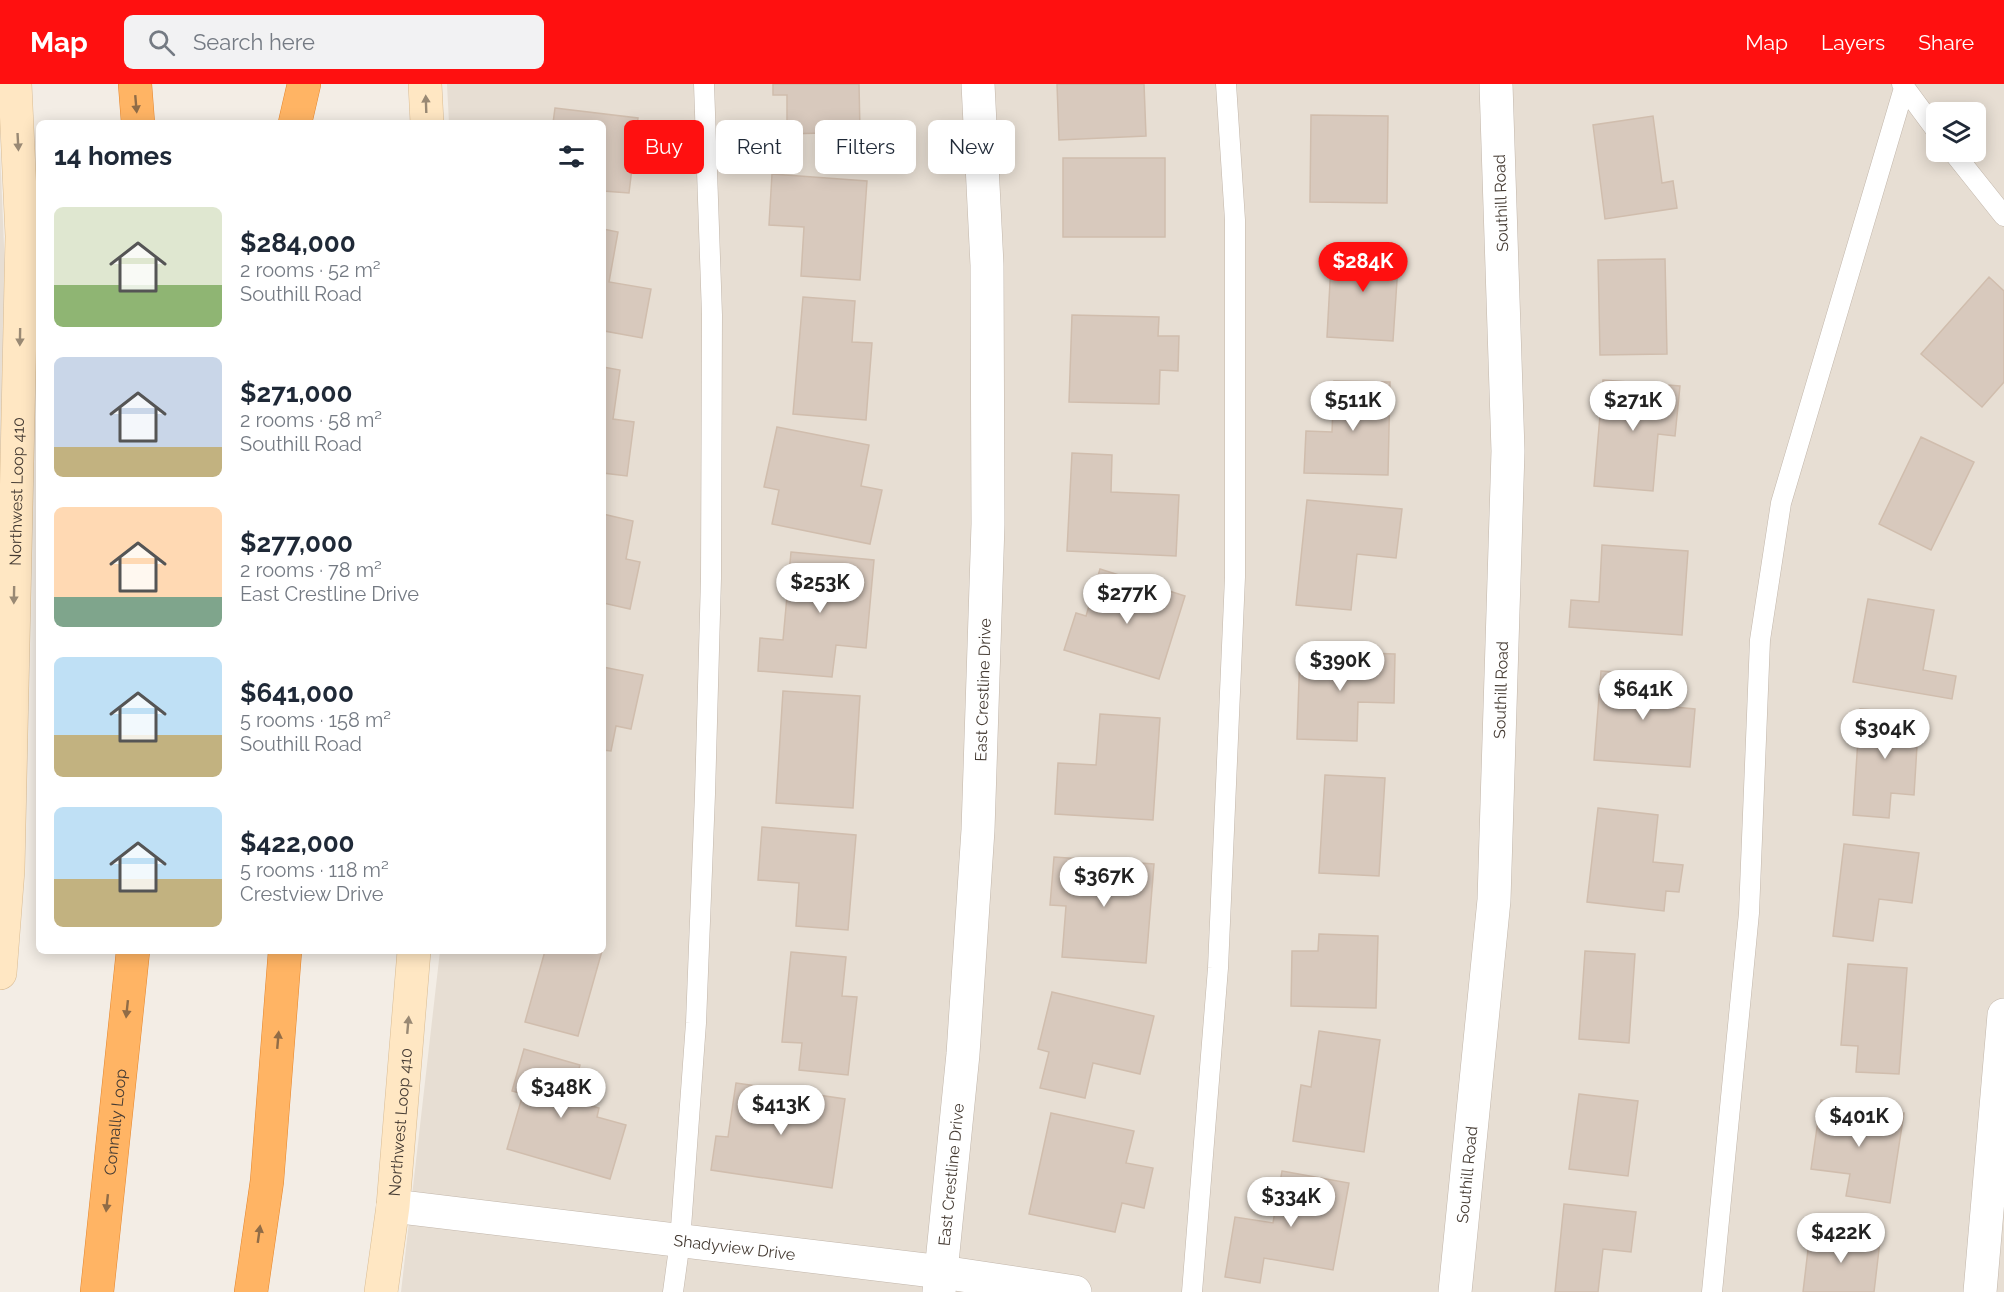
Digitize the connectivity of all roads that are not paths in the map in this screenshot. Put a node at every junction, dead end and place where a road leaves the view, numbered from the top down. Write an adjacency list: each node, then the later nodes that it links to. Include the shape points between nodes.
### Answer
1 (15, 84): 21 (main road, Northwest Loop 410, one-way to 21, via 22,236 8,870)
2 (135, 84): 12 (highway, one-way to 12)
3 (284, 84): 13 (highway)
4 (304, 84): 14 (highway)
5 (425, 84): 15 (main road, one-way to 5)
6 (704, 84): 24 (lane, via 712,315 711,578 696,1023)
7 (978, 84): 25 (street, East Crestline Drive, via 987,266 988,524 978,830 963,1054)
8 (1226, 84): 31 (lane, via 1235,220 1235,577 1218,968)
9 (1496, 84): 32 (street, Southill Road, via 1508,451 1494,888)
10 (1903, 86): 11 (lane); 33 (lane, via 1781,503 1760,640 1749,913)
11 (1926, 117)
12 (138, 120)
13 (287, 120)
14 (296, 120)
15 (427, 120)
16 (1961, 162): 17 (lane)
17 (2004, 216)
18 (133, 954): 26 (highway, Connally Loop, one-way to 26)
19 (285, 954): 27 (highway, one-way to 19, via 267,1181)
20 (414, 954): 23 (main road, Northwest Loop 410, one-way to 20)
21 (0, 973)
22 (2004, 1015): 34 (street)
23 (393, 1206): 24 (street, Shadyview Drive); 28 (main road, Northwest Loop 410)
24 (680, 1241): 25 (street, Shadyview Drive); 29 (lane)
25 (941, 1282): 30 (street, Shadyview Drive)
26 (97, 1292)
27 (251, 1292)
28 (381, 1292)
29 (673, 1292)
30 (1075, 1292)
31 (1192, 1292)
32 (1455, 1292)
33 (1712, 1292)
34 (1980, 1292)

